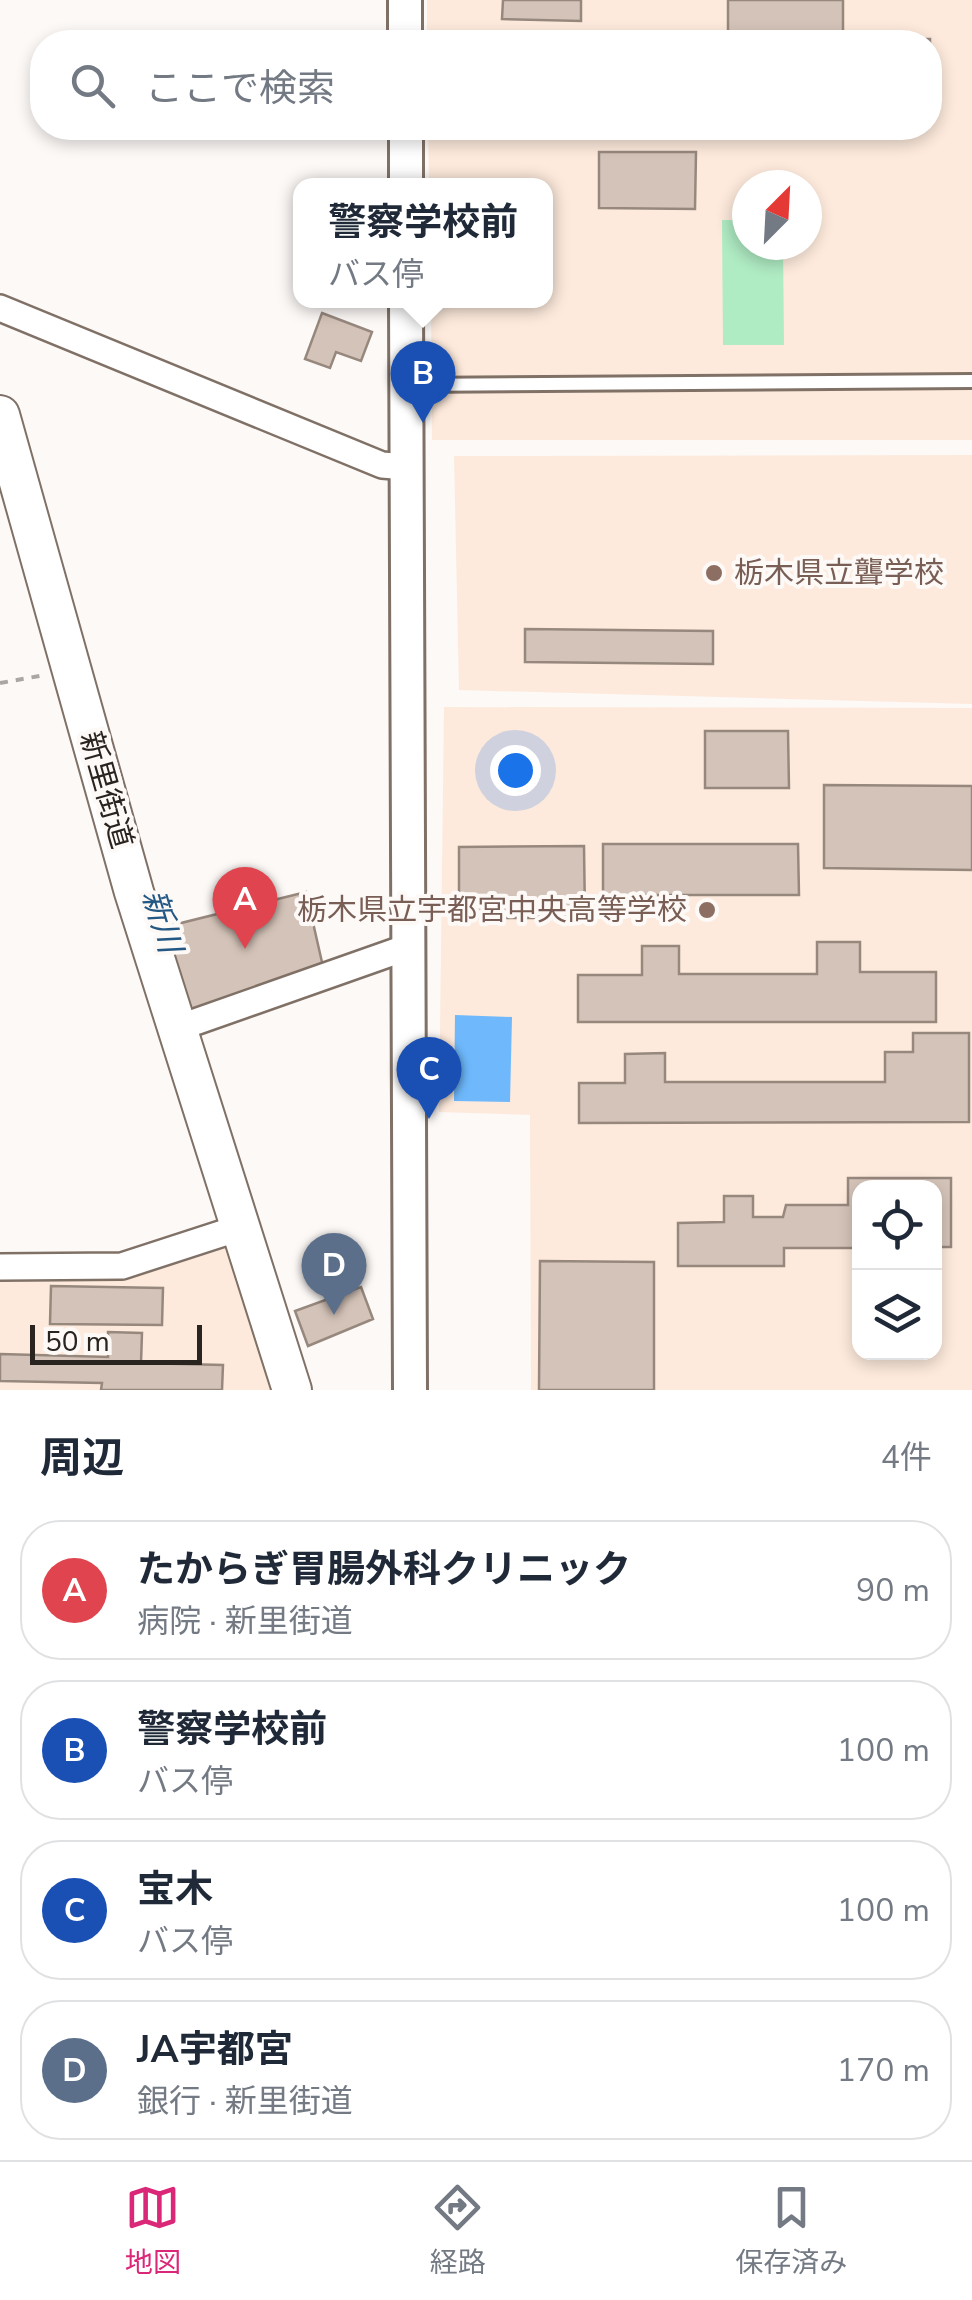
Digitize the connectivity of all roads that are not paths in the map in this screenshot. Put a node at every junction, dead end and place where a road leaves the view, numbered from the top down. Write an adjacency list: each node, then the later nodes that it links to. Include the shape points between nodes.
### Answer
1 (405, 0): 2 (street)
2 (405, 30)
3 (406, 140): 4 (street)
4 (406, 178)
5 (0, 308): 10 (street, via 382,465)
6 (406, 308): 8 (street)
7 (972, 381): 8 (lane)
8 (406, 385): 10 (street)
9 (0, 416): 12 (main road, 新里街道)
10 (406, 468): 11 (street)
11 (408, 948): 12 (street); 16 (street)
12 (178, 1028): 13 (main road, 新里街道)
13 (232, 1230): 14 (street, via 122,1266); 15 (main road, 新里街道)
14 (0, 1266)
15 (292, 1390)
16 (410, 1390)

